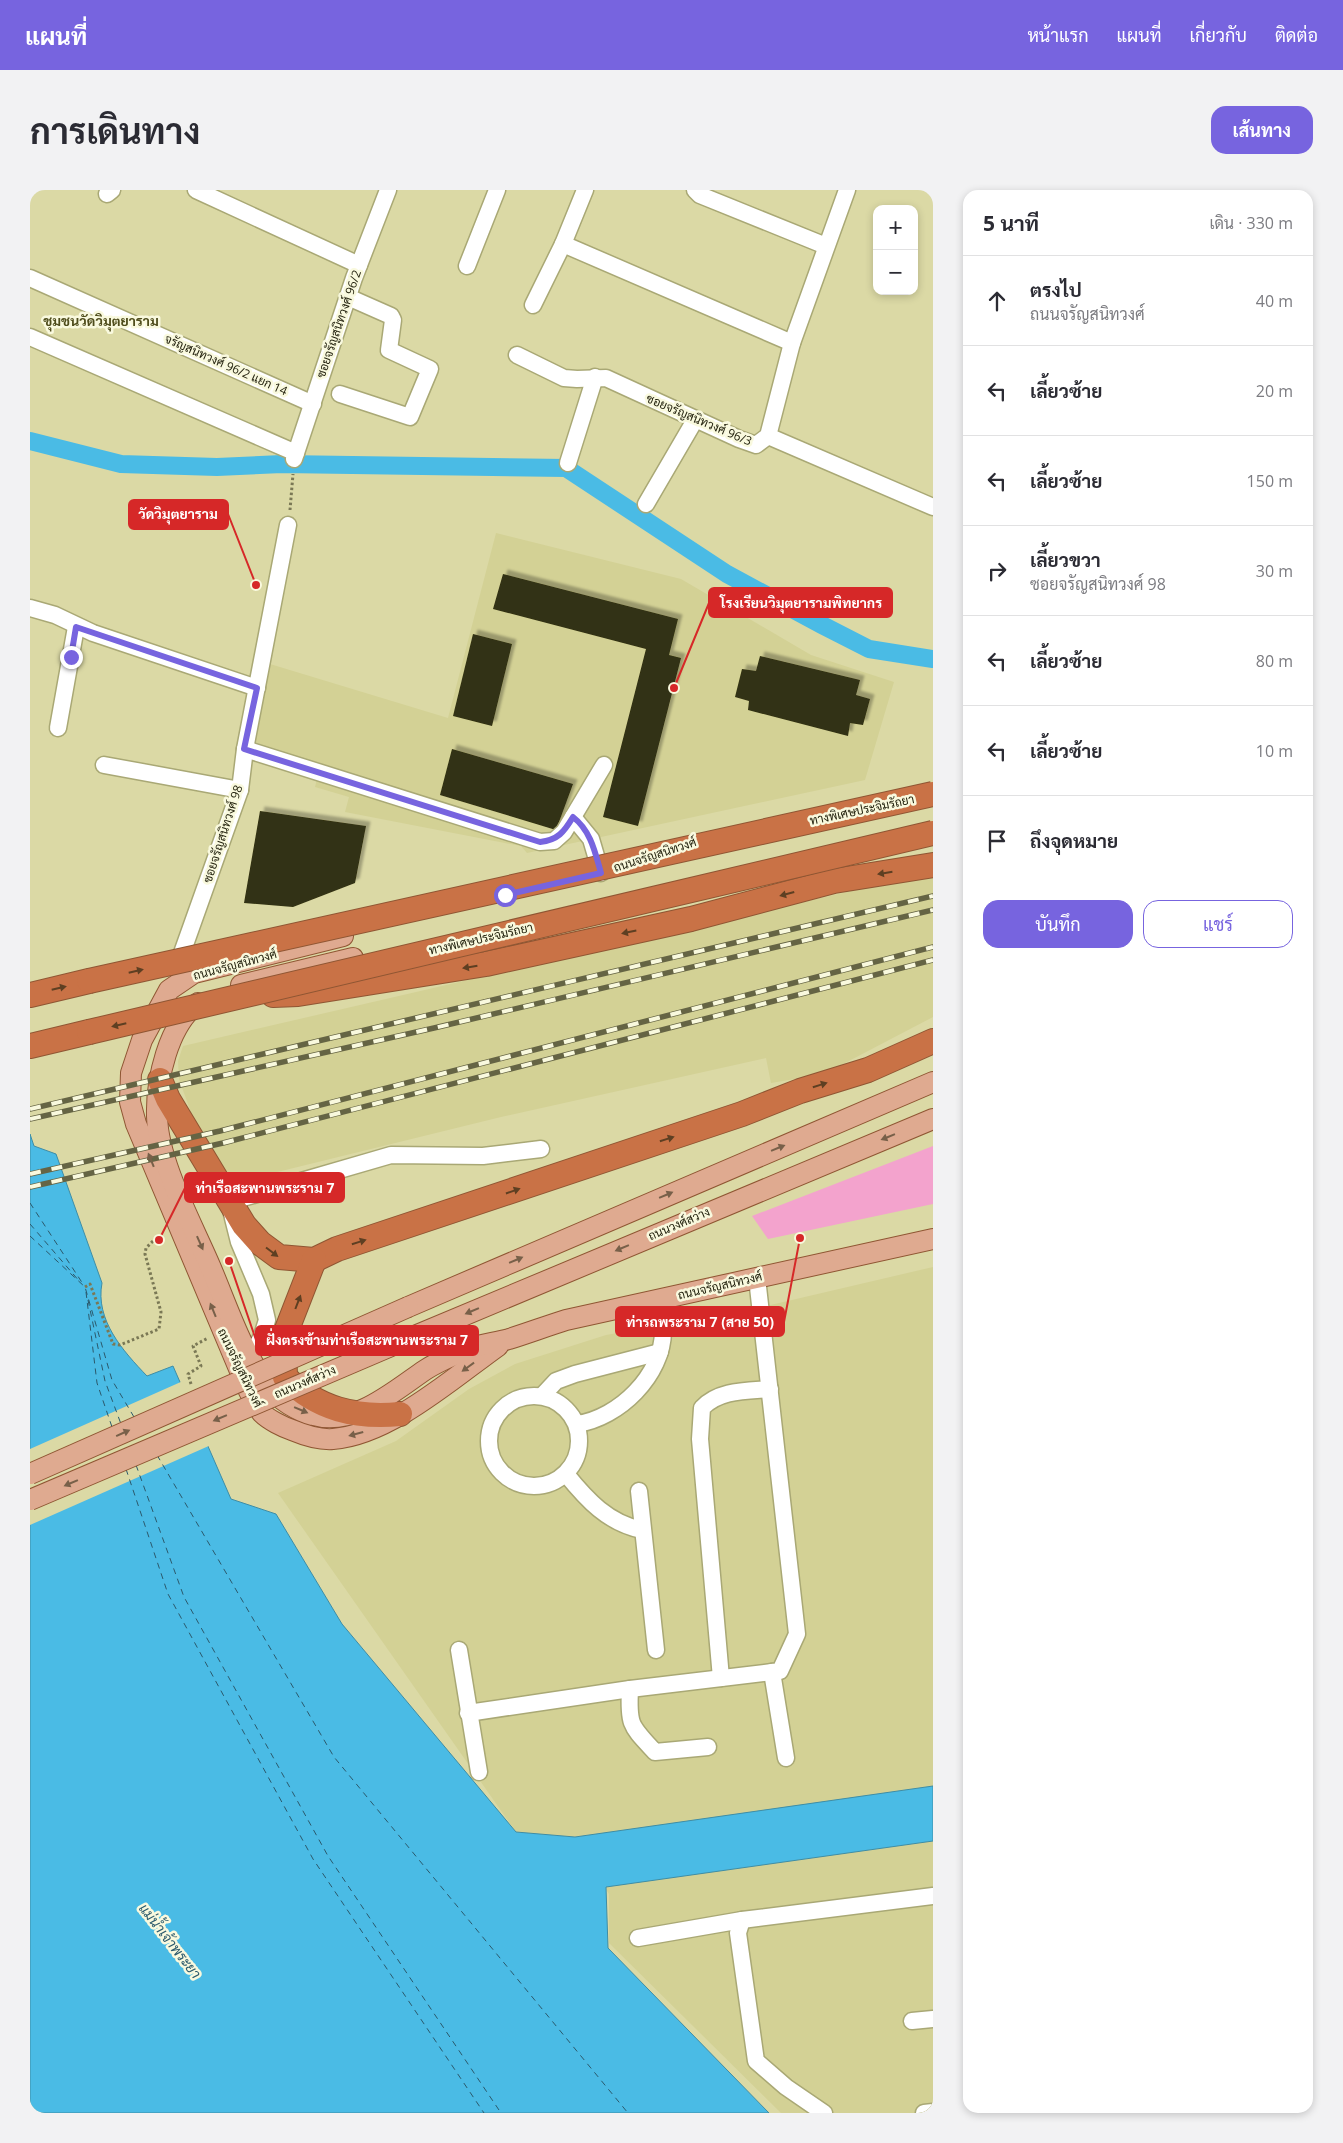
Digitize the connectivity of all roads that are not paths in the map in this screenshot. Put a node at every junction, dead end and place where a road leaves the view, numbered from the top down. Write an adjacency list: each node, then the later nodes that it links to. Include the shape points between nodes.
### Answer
1 (196, 190): 9 (street)
2 (388, 190): 9 (street, ซอยจรัญสนิทวงศ์ 96/2)
3 (497, 190): 10 (street)
4 (586, 190): 7 (street)
5 (695, 190): 8 (street, via 700,195)
6 (847, 190): 8 (street)
7 (563, 244): 13 (street); 15 (street)
8 (826, 246): 15 (street)
9 (359, 265): 12 (street, ซอยจรัญสนิทวงศ์ 96/2)
10 (467, 266)
11 (30, 278): 19 (street, จรัญสนิทวงศ์ 96/2 แยก 14)
12 (348, 297): 18 (street, via 391,316 389,350 430,369 410,417); 19 (street, ซอยจรัญสนิทวงศ์ 96/2)
13 (533, 305)
14 (30, 338): 19 (street, ซอยจรัญสนิทวงศ์ 96/2, via 295,456)
15 (792, 343): 21 (street)
16 (517, 355): 17 (street, ซอยจรัญสนิทวงศ์ 96/3, via 564,378)
17 (595, 377): 20 (street, ซอยจรัญสนิทวงศ์ 96/3, via 606,378); 22 (street)
18 (340, 394)
19 (312, 404)
20 (695, 420): 21 (street, ซอยจรัญสนิทวงศ์ 96/3, via 756,444); 23 (street)
21 (768, 436): 24 (street, ซอยจรัญสนิทวงศ์ 96/3)
22 (568, 463)
23 (646, 504)
24 (933, 507)
25 (288, 526): 28 (street, ซอยจรัญสนิทวงศ์ 98)
26 (30, 608): 27 (street, via 55,615)
27 (76, 627): 28 (street); 29 (street)
28 (257, 688): 30 (street, ซอยจรัญสนิทวงศ์ 98)
29 (58, 728)
30 (244, 749): 34 (street, ซอยจรัญสนิทวงศ์ 98); 36 (street, via 540,842 554,840 564,832)
31 (104, 765): 34 (street)
32 (604, 765): 36 (street)
33 (933, 788): 40 (main road, ถนนจรัญสนิทวงศ์, via 700,839)
34 (240, 790): 41 (street, ซอยจรัญสนิทวงศ์ 98)
35 (933, 794): 42 (highway, ทางพิเศษประจิมรัถยา, one-way to 35, bridge)
36 (573, 817): 40 (street, via 591,839)
37 (933, 833): 43 (highway, ทางพิเศษประจิมรัถยา, bridge)
38 (933, 839): 46 (main road, ถนนจรัญสนิทวงศ์, via 715,890 597,908 299,969 242,984 206,997 187,1011 166,1052)
39 (933, 865): 43 (highway, one-way to 43, bridge, via 834,881 691,919 486,964 298,994)
40 (601, 873): 41 (main road, ถนนจรัญสนิทวงศ์, via 447,908 194,974)
41 (169, 990): 61 (main road, ถนนจรัญสนิทวงศ์, one-way to 41, via 356,1435 331,1439 303,1435 263,1414 248,1389 136,1124 130,1102 131,1073 142,1040)
42 (30, 995)
43 (242, 996): 45 (highway, ทางพิเศษประจิมรัถยา, one-way to 45, bridge)
44 (933, 1041): 52 (highway, one-way to 44, via 337,1249 868,1070)
45 (30, 1046)
46 (160, 1080): 50 (highway); 57 (main road, ถนนจรัญสนิทวงศ์, one-way to 57, via 157,1117 163,1150)
47 (933, 1082): 63 (main road, ถนนวงศ์สว่าง, one-way to 47, bridge, via 408,1307)
48 (933, 1119): 66 (main road, ถนนวงศ์สว่าง, one-way to 66, bridge)
49 (540, 1149): 50 (street, via 483,1156 391,1155)
50 (229, 1202): 52 (highway, one-way to 52, via 260,1243 279,1257); 57 (street, via 239,1242 261,1294 267,1320)
51 (933, 1239): 53 (main road, ถนนจรัญสนิทวงศ์)
52 (314, 1260): 60 (highway, one-way to 52, via 313,1399 285,1377 284,1337)
53 (757, 1278): 54 (main road, ถนนจรัญสนิทวงศ์); 58 (street)
54 (659, 1300): 55 (main road, ถนนจรัญสนิทวงศ์, via 566,1320); 56 (street, via 663,1331)
55 (508, 1339): 60 (main road, ถนนจรัญสนิทวงศ์, via 467,1349 426,1369 391,1395); 61 (main road, ถนนจรัญสนิทวงศ์, one-way to 61)
56 (660, 1352): 59 (street, via 556,1381); 62 (street, via 640,1388 627,1400 585,1423)
57 (250, 1358): 60 (main road, ถนนจรัญสนิทวงศ์, one-way to 60, via 271,1390 293,1407 313,1416 332,1417)
58 (770, 1389): 70 (street, via 797,1634 780,1671); 71 (street, via 728,1393 710,1400 702,1408 700,1439)
59 (542, 1396): 62 (street, via 563,1406); 64 (street, via 520,1398 500,1410 490,1431 491,1454 504,1475 522,1484 542,1485)
60 (350, 1413): 61 (highway, via 373,1416)
61 (400, 1414)
62 (577, 1424): 64 (street, via 578,1451)
63 (30, 1474)
64 (566, 1474): 67 (street, via 600,1511 621,1524)
65 (639, 1491): 67 (street)
66 (30, 1500)
67 (642, 1530): 69 (street)
68 (459, 1650): 73 (street)
69 (656, 1650)
70 (772, 1672): 71 (street); 75 (street)
71 (721, 1678): 72 (street)
72 (630, 1689): 73 (street); 74 (street, via 628,1714 632,1728 655,1752)
73 (468, 1714): 76 (street)
74 (708, 1747)
75 (786, 1758)
76 (479, 1772)
77 (933, 1896): 78 (street)
78 (742, 1920): 79 (street); 83 (street, via 738,1933 756,2062 786,2088)
79 (638, 1938)
80 (933, 2019): 81 (street)
81 (912, 2020)
82 (933, 2112): 84 (street)
83 (824, 2113)
84 (924, 2113)

